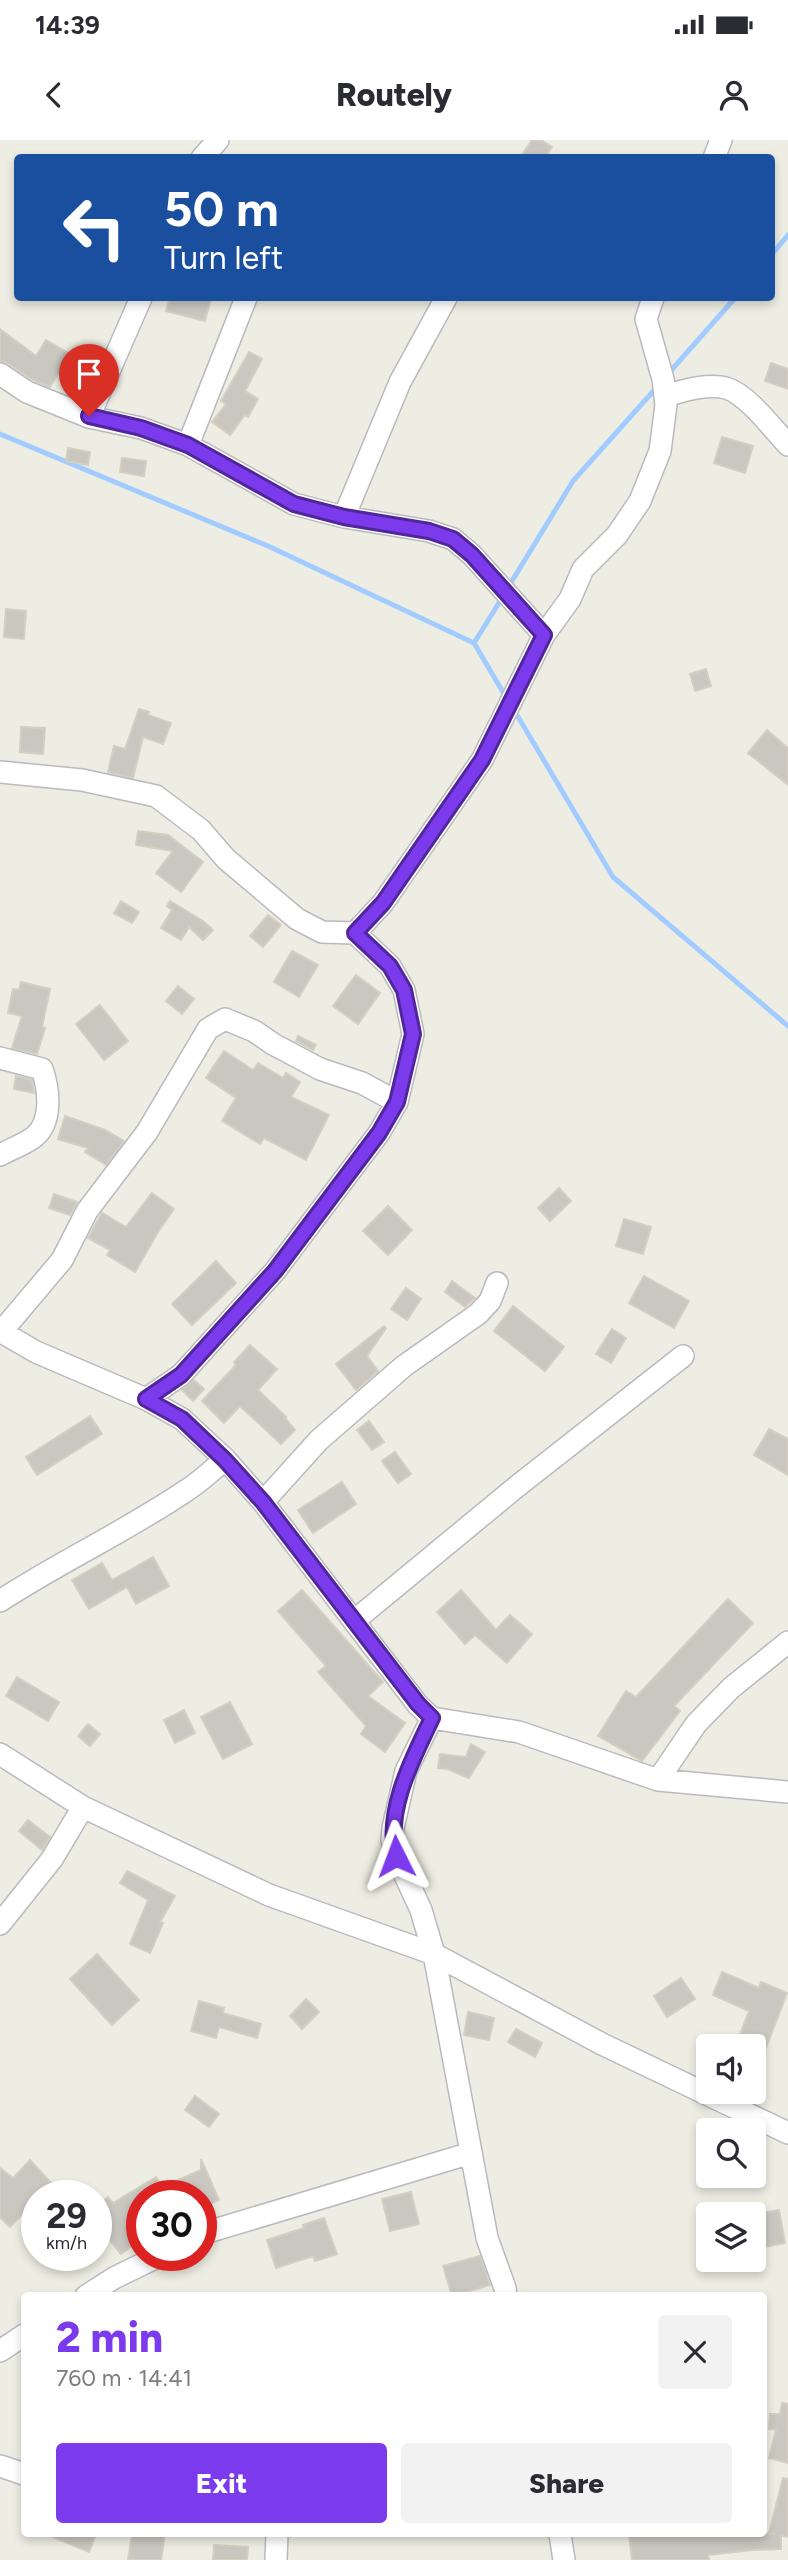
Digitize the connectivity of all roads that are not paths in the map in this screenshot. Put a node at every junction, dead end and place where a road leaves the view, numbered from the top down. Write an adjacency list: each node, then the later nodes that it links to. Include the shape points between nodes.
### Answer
1 (140, 301): 7 (street)
2 (245, 301): 8 (street)
3 (444, 301): 10 (street, via 400,382)
4 (652, 301): 6 (street, via 646,319)
5 (0, 374): 7 (street, via 27,392)
6 (665, 396): 9 (street, via 695,388 726,388 745,400); 11 (street, via 660,451 640,501 617,535 583,569 570,599)
7 (89, 416): 8 (street)
8 (188, 445): 10 (street, via 294,504)
9 (788, 445)
10 (344, 517): 11 (street, via 453,539)
11 (544, 635): 13 (street, via 482,760 383,903)
12 (0, 772): 13 (street, via 82,780 156,796 201,830 226,859 298,919 322,932)
13 (355, 933): 15 (street, via 390,966 404,990 413,1034)
14 (0, 1058): 16 (street, via 42,1069 48,1087 47,1116 36,1136)
15 (397, 1102): 18 (street, via 362,1083 320,1069 225,1019 208,1029 147,1132 87,1211 62,1260); 20 (street, via 379,1133 275,1271 181,1375)
16 (0, 1155)
17 (497, 1283): 22 (street, via 478,1314 404,1366 319,1440)
18 (1, 1331): 20 (street, via 36,1352)
19 (683, 1356): 24 (street)
20 (146, 1399): 21 (street, via 182,1419)
21 (225, 1460): 22 (street); 23 (street, via 188,1489)
22 (263, 1502): 24 (street)
23 (0, 1601)
24 (354, 1621): 26 (street)
25 (788, 1642): 28 (street, via 731,1688 696,1724)
26 (432, 1718): 28 (street, via 519,1732); 32 (street, via 407,1771 392,1840)
27 (0, 1754): 30 (street)
28 (658, 1780): 29 (street)
29 (788, 1792)
30 (83, 1807): 31 (street, via 52,1859); 32 (street, via 268,1895)
31 (0, 1924)
32 (434, 1954): 33 (street); 34 (street)
33 (788, 2133)
34 (471, 2153): 35 (street); 38 (street, via 487,2238)
35 (217, 2229)
36 (128, 2271): 37 (street)
37 (92, 2292)
38 (506, 2292)
39 (21, 2337): 40 (street)
40 (0, 2351)
41 (0, 2466): 42 (street)
42 (21, 2473)
43 (277, 2537): 45 (street)
44 (560, 2537): 46 (street)
45 (276, 2560)
46 (564, 2560)

